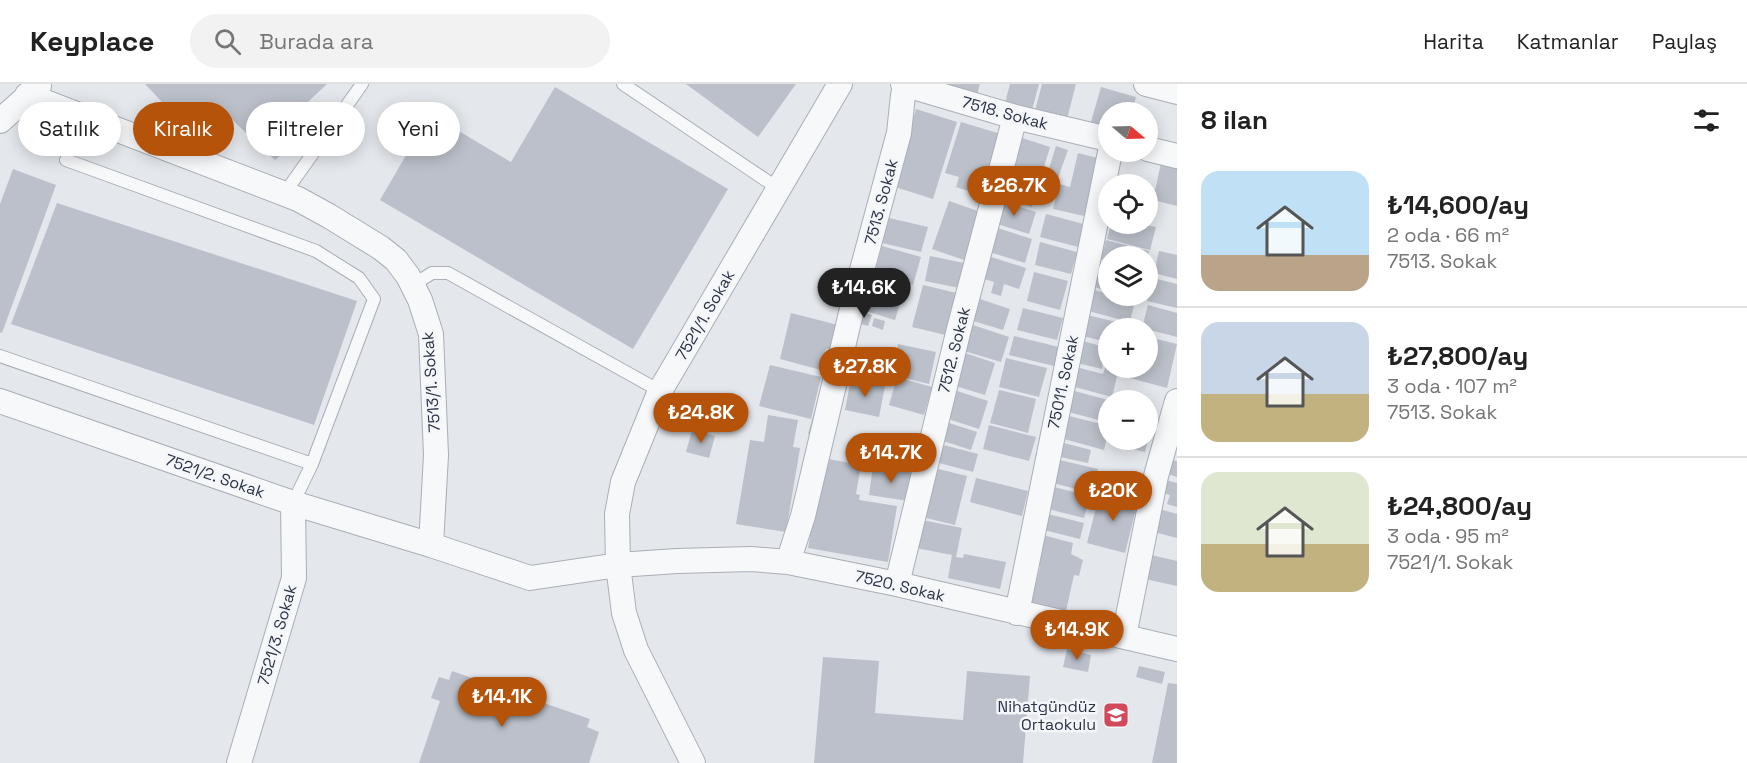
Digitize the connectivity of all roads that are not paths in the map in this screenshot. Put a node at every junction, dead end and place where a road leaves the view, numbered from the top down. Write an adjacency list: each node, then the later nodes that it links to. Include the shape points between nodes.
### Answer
1 (362, 84): 16 (lane)
2 (623, 84): 15 (lane)
3 (840, 84): 15 (street, 7521/1. Sokak)
4 (905, 84): 8 (street, 7518. Sokak); 25 (street, 7513. Sokak, via 899,132 803,516)
5 (1146, 84): 7 (street)
6 (34, 90): 9 (street); 16 (street, 7513/1. Sokak)
7 (1177, 92)
8 (1015, 117): 10 (street, 7518. Sokak); 27 (street, 7512. Sokak)
9 (0, 121)
10 (1098, 137)
11 (1158, 151): 12 (street)
12 (1177, 156)
13 (66, 160): 22 (lane, via 316,251 360,278 374,299)
14 (1108, 162): 28 (street, 75011. Sokak)
15 (778, 189): 19 (street, 7521/1. Sokak)
16 (284, 194): 17 (street, 7513/1. Sokak, via 381,248 396,260)
17 (413, 285): 19 (lane, via 432,273 448,273); 24 (street, 7513/1. Sokak, via 431,334 436,455)
18 (0, 356): 22 (lane)
19 (660, 391): 26 (street, 7521/1. Sokak, via 623,482 617,514)
20 (0, 401): 23 (street, 7521/2. Sokak)
21 (1177, 401): 29 (street, via 1156,476)
22 (312, 464): 23 (lane)
23 (293, 503): 24 (street, 7521/2. Sokak); 31 (street, 7521/3. Sokak, via 294,578)
24 (431, 545): 26 (street, via 530,578)
25 (788, 562): 26 (street, 7520. Sokak, via 740,559); 27 (street, 7520. Sokak)
26 (618, 565): 32 (street, 7521/1. Sokak, via 624,612 636,650)
27 (897, 584): 28 (street, 7520. Sokak)
28 (1017, 614): 29 (street, 7520. Sokak)
29 (1124, 636): 30 (street, 7520. Sokak)
30 (1177, 650)
31 (239, 763)
32 (693, 763)

